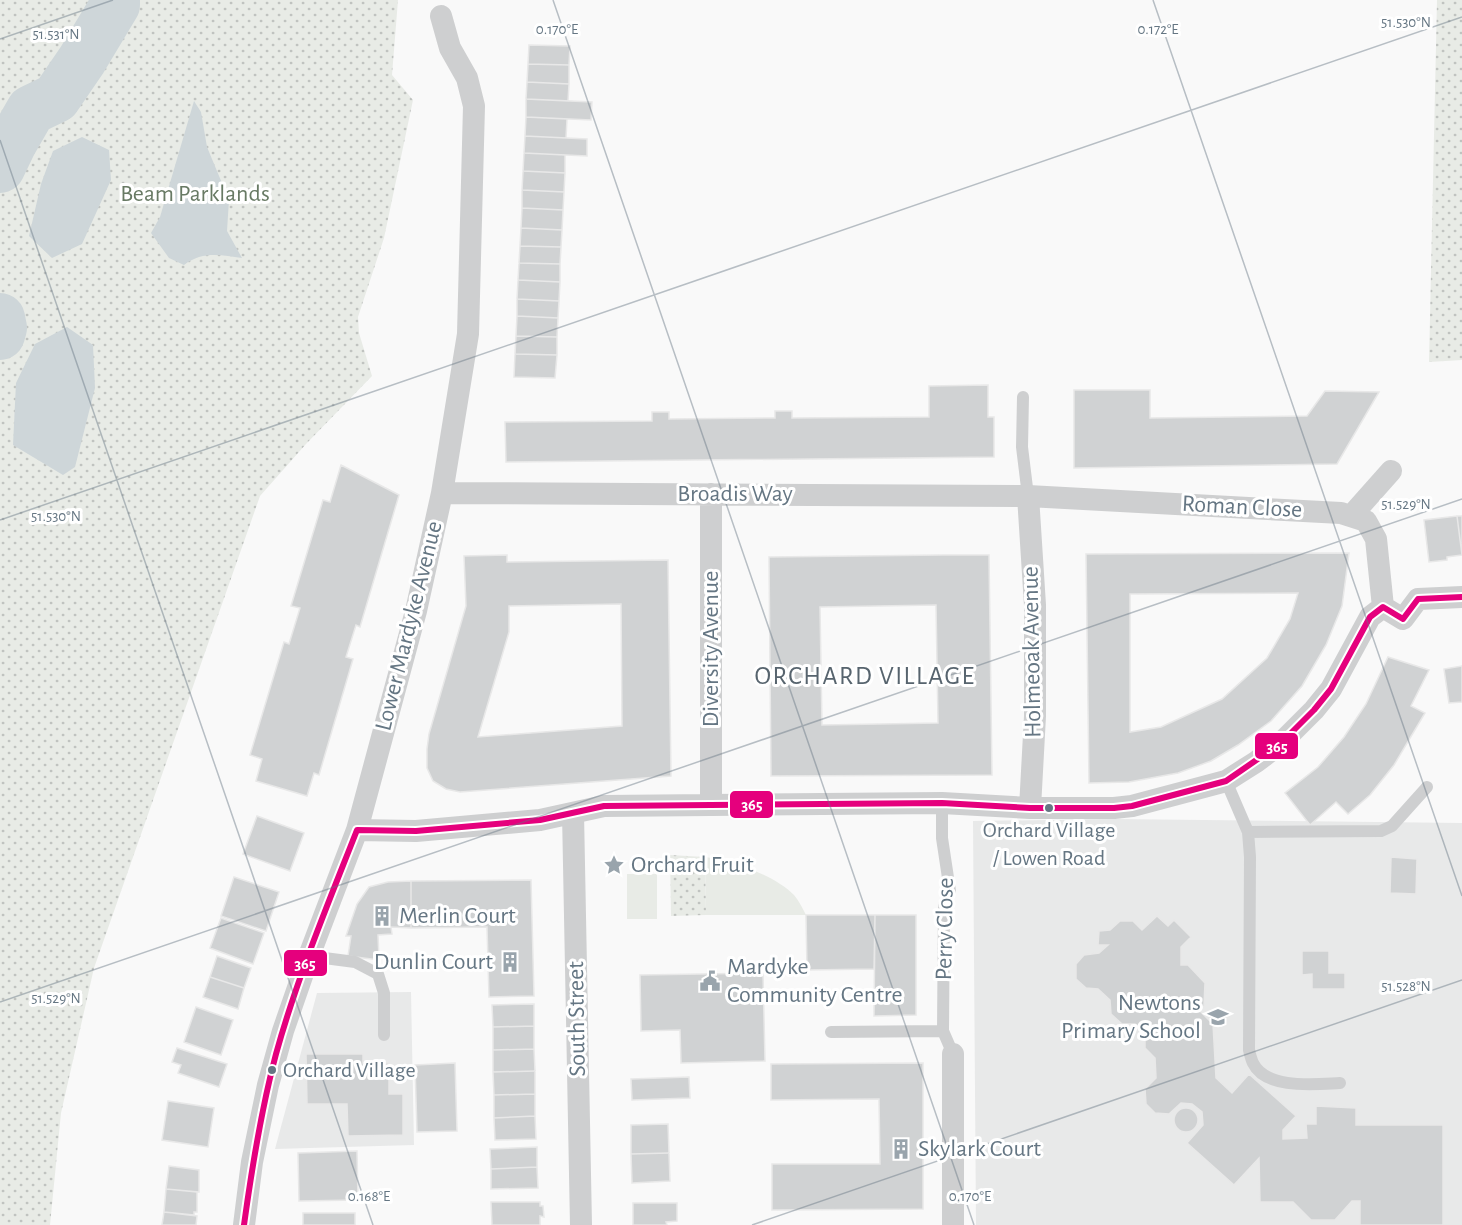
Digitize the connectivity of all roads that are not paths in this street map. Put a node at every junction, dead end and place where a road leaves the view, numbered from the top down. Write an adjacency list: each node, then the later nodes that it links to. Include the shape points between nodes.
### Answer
1 (441, 16): 4 (street, Lower Mardyke Avenue, via 450,48 467,78 474,106 468,334)
2 (1023, 397): 6 (lane, via 1022,447)
3 (1391, 471): 7 (street)
4 (442, 493): 5 (street, Broadis Way); 16 (street, Lower Mardyke Avenue, via 416,611)
5 (711, 494): 6 (street, Broadis Way); 13 (street, Diversity Avenue)
6 (1028, 495): 7 (street, Roman Close); 14 (street, Holmeoak Avenue, via 1035,605)
7 (1351, 516): 9 (street, via 1366,521 1376,539)
8 (1462, 597): 9 (street, via 1418,599 1402,619)
9 (1383, 607): 10 (street, via 1370,617 1331,689 1314,711 1281,743)
10 (1226, 781): 14 (street, via 1132,806); 17 (lane)
11 (1427, 787): 17 (lane, via 1392,826 1381,831)
12 (942, 803): 13 (street); 14 (street); 19 (lane, Perry Close, via 942,838 950,891 944,905)
13 (711, 805): 15 (street, via 604,806)
14 (1030, 808)
15 (573, 813): 16 (street, via 540,820 416,831); 25 (street, South Street)
16 (357, 830): 18 (street, Lower Mardyke Avenue)
17 (1248, 832): 23 (lane, via 1249,1050 1254,1066 1284,1083)
18 (309, 956): 21 (lane, via 355,962 378,974 384,993); 24 (street, Lower Mardyke Avenue, via 268,1085)
19 (943, 1031): 20 (lane); 22 (lane, Perry Close)
20 (831, 1032)
21 (384, 1035)
22 (953, 1054): 26 (street)
23 (1340, 1083)
24 (244, 1225)
25 (581, 1225)
26 (953, 1225)

